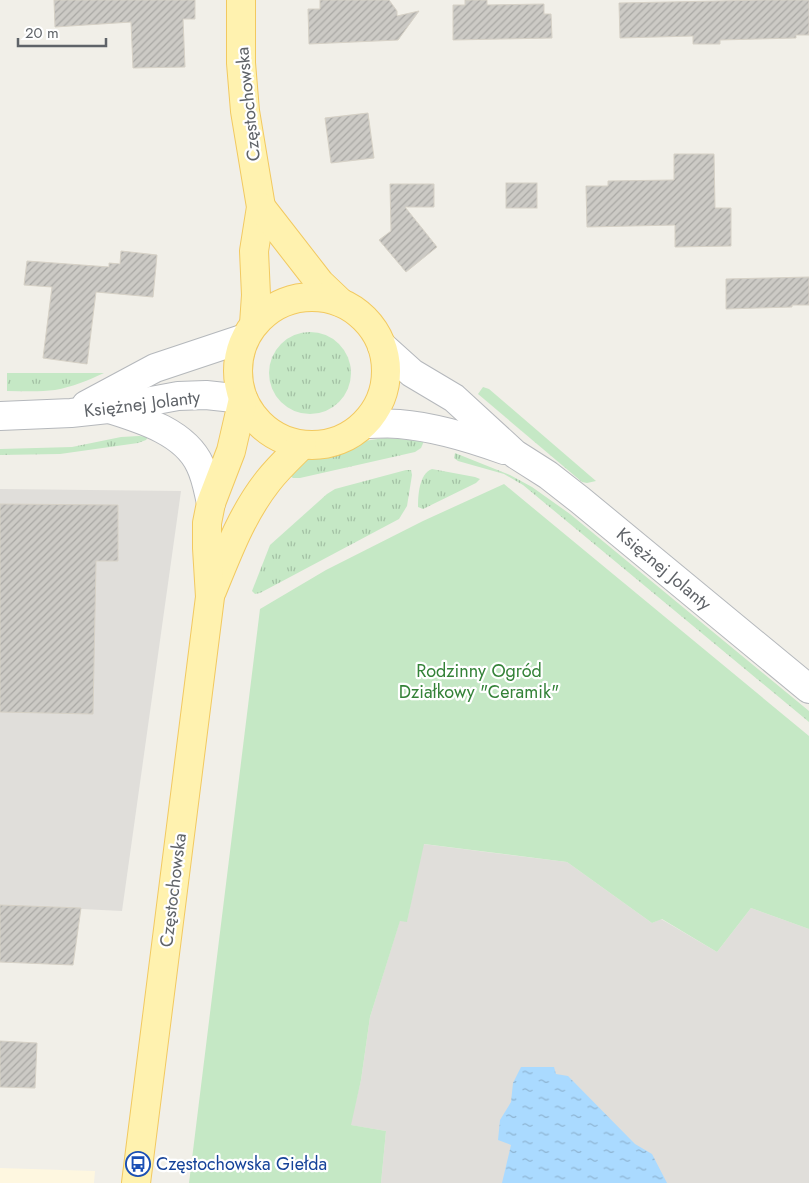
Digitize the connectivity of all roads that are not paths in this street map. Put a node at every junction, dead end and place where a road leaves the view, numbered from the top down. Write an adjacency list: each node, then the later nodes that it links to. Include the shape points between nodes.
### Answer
1 (241, 0): 2 (main road, Częstochowska, via 245,111)
2 (261, 207): 3 (main road, Częstochowska, via 320,283); 4 (main road, Częstochowska, via 254,251 256,295)
3 (340, 302): 4 (main road, via 322,298 284,302 268,311); 5 (main road, via 372,327)
4 (250, 331): 6 (main road, via 238,362); 8 (street, Księżnej Jolanty, via 155,368)
5 (382, 346): 10 (main road, via 386,362 383,396); 12 (street, Księżnej Jolanty, via 412,374 454,398)
6 (243, 399): 7 (street, Księżnej Jolanty, via 178,396); 11 (main road, via 266,430 283,440); 13 (main road, Częstochowska, via 231,451)
7 (108, 409): 8 (street, Księżnej Jolanty); 13 (street, via 144,420 190,450 200,464)
8 (71, 413): 9 (street, Księżnej Jolanty)
9 (0, 416)
10 (365, 424): 11 (main road, via 336,442); 12 (street, Księżnej Jolanty, via 400,424 442,432)
11 (302, 445): 14 (main road, Częstochowska, via 267,482 247,512)
12 (515, 454): 15 (street, Księżnej Jolanty, via 580,500)
13 (211, 502): 14 (main road, Częstochowska, via 207,523)
14 (210, 597): 16 (main road, Częstochowska)
15 (809, 689)
16 (136, 1183)

